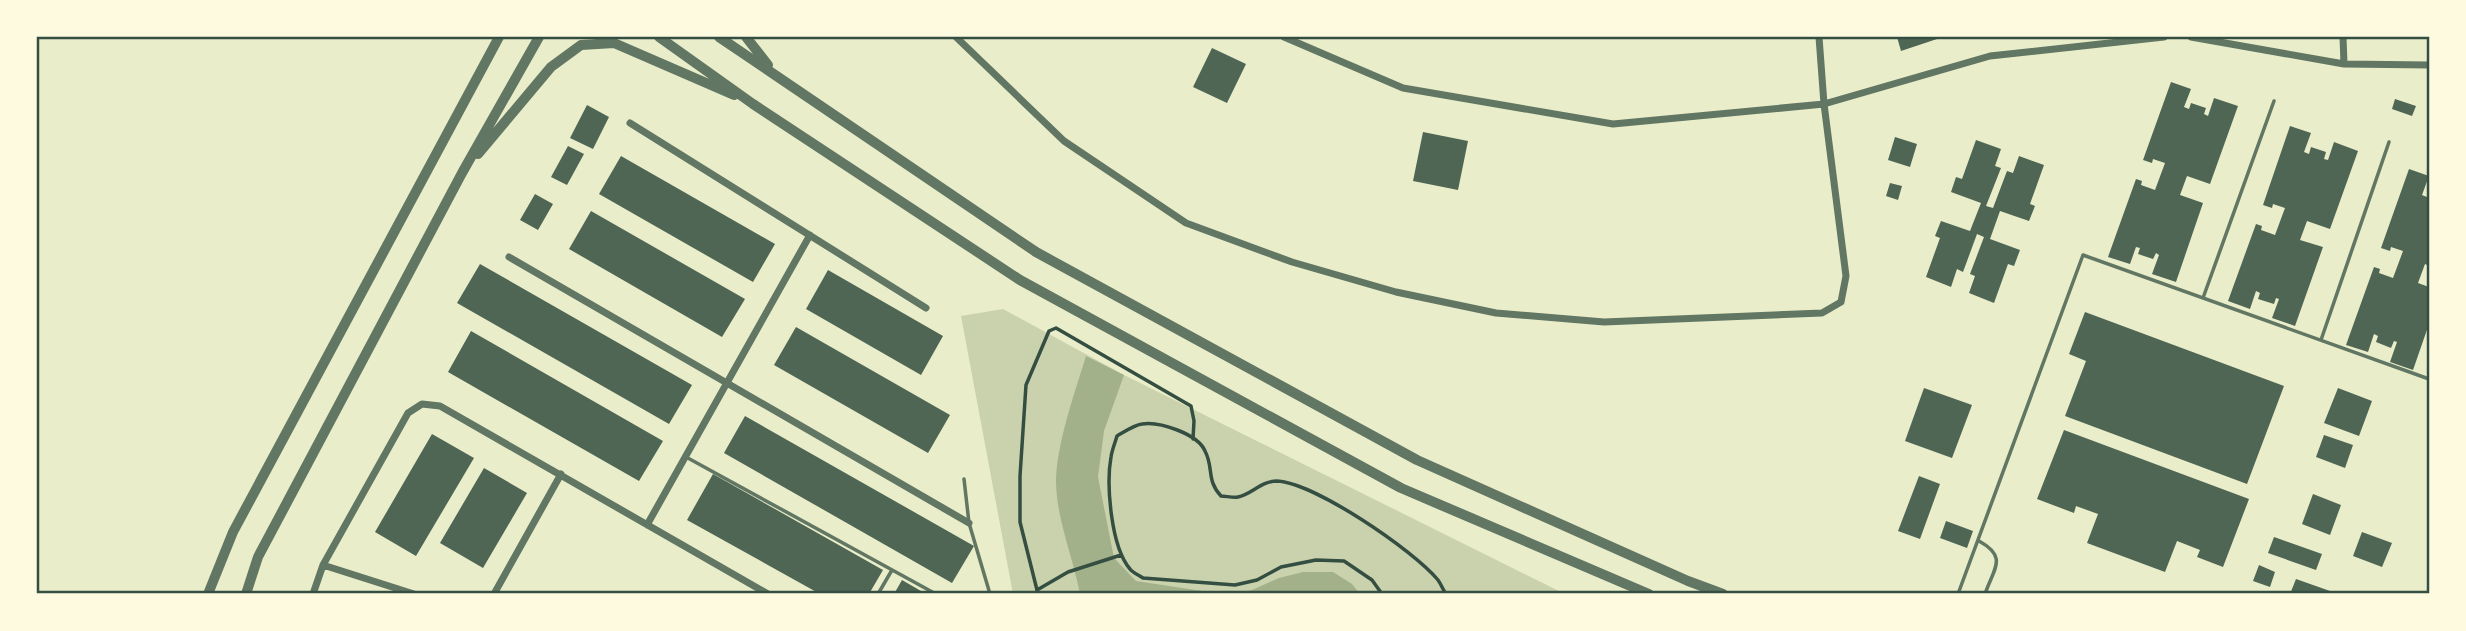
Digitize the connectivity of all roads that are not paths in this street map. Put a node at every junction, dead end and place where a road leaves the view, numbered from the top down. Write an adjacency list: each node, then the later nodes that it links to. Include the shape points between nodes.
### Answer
1 (499, 37): 36 (street, via 233,532)
2 (539, 37): 20 (street)
3 (659, 37): 16 (street)
4 (719, 37): 14 (street)
5 (746, 37): 14 (street)
6 (956, 37): 17 (street, via 1064,141 1186,223 1292,262 1396,292 1496,313 1604,322 1822,313 1841,302 1846,276)
7 (1284, 37): 17 (street, via 1403,88 1613,124)
8 (1819, 37): 17 (street)
9 (2164, 37): 17 (street, via 1990,56)
10 (2192, 37): 12 (street)
11 (2343, 37): 12 (street)
12 (2344, 64): 13 (street)
13 (2429, 65)
14 (774, 73): 46 (street, via 1059,265 1417,460)
15 (2274, 101): 23 (lane)
16 (753, 104): 20 (street, via 614,43 581,46 551,66); 45 (street, via 1020,280 1401,488)
17 (1824, 104)
18 (630, 123): 21 (street)
19 (2389, 142): 25 (lane)
20 (462, 173): 37 (street, via 258,557)
21 (810, 235): 24 (street); 27 (street)
22 (509, 257): 27 (street)
23 (2203, 298): 25 (lane); 33 (lane, via 2083,255)
24 (926, 308)
25 (2321, 340): 26 (lane)
26 (2429, 379)
27 (728, 383): 28 (street); 31 (street)
28 (686, 457): 32 (street); 35 (lane)
29 (561, 474): 32 (street); 34 (street, via 440,406 422,404 408,413); 40 (street)
30 (964, 479): 31 (lane)
31 (969, 523): 44 (lane)
32 (647, 525): 41 (street)
33 (1979, 540): 47 (lane); 48 (lane, via 1997,554)
34 (324, 565): 38 (street); 39 (street)
35 (892, 570): 42 (lane); 43 (lane)
36 (208, 594)
37 (246, 594)
38 (313, 594)
39 (414, 594)
40 (494, 594)
41 (768, 594)
42 (878, 594)
43 (936, 594)
44 (990, 594)
45 (1650, 594)
46 (1723, 594)
47 (1958, 594)
48 (1986, 594)

